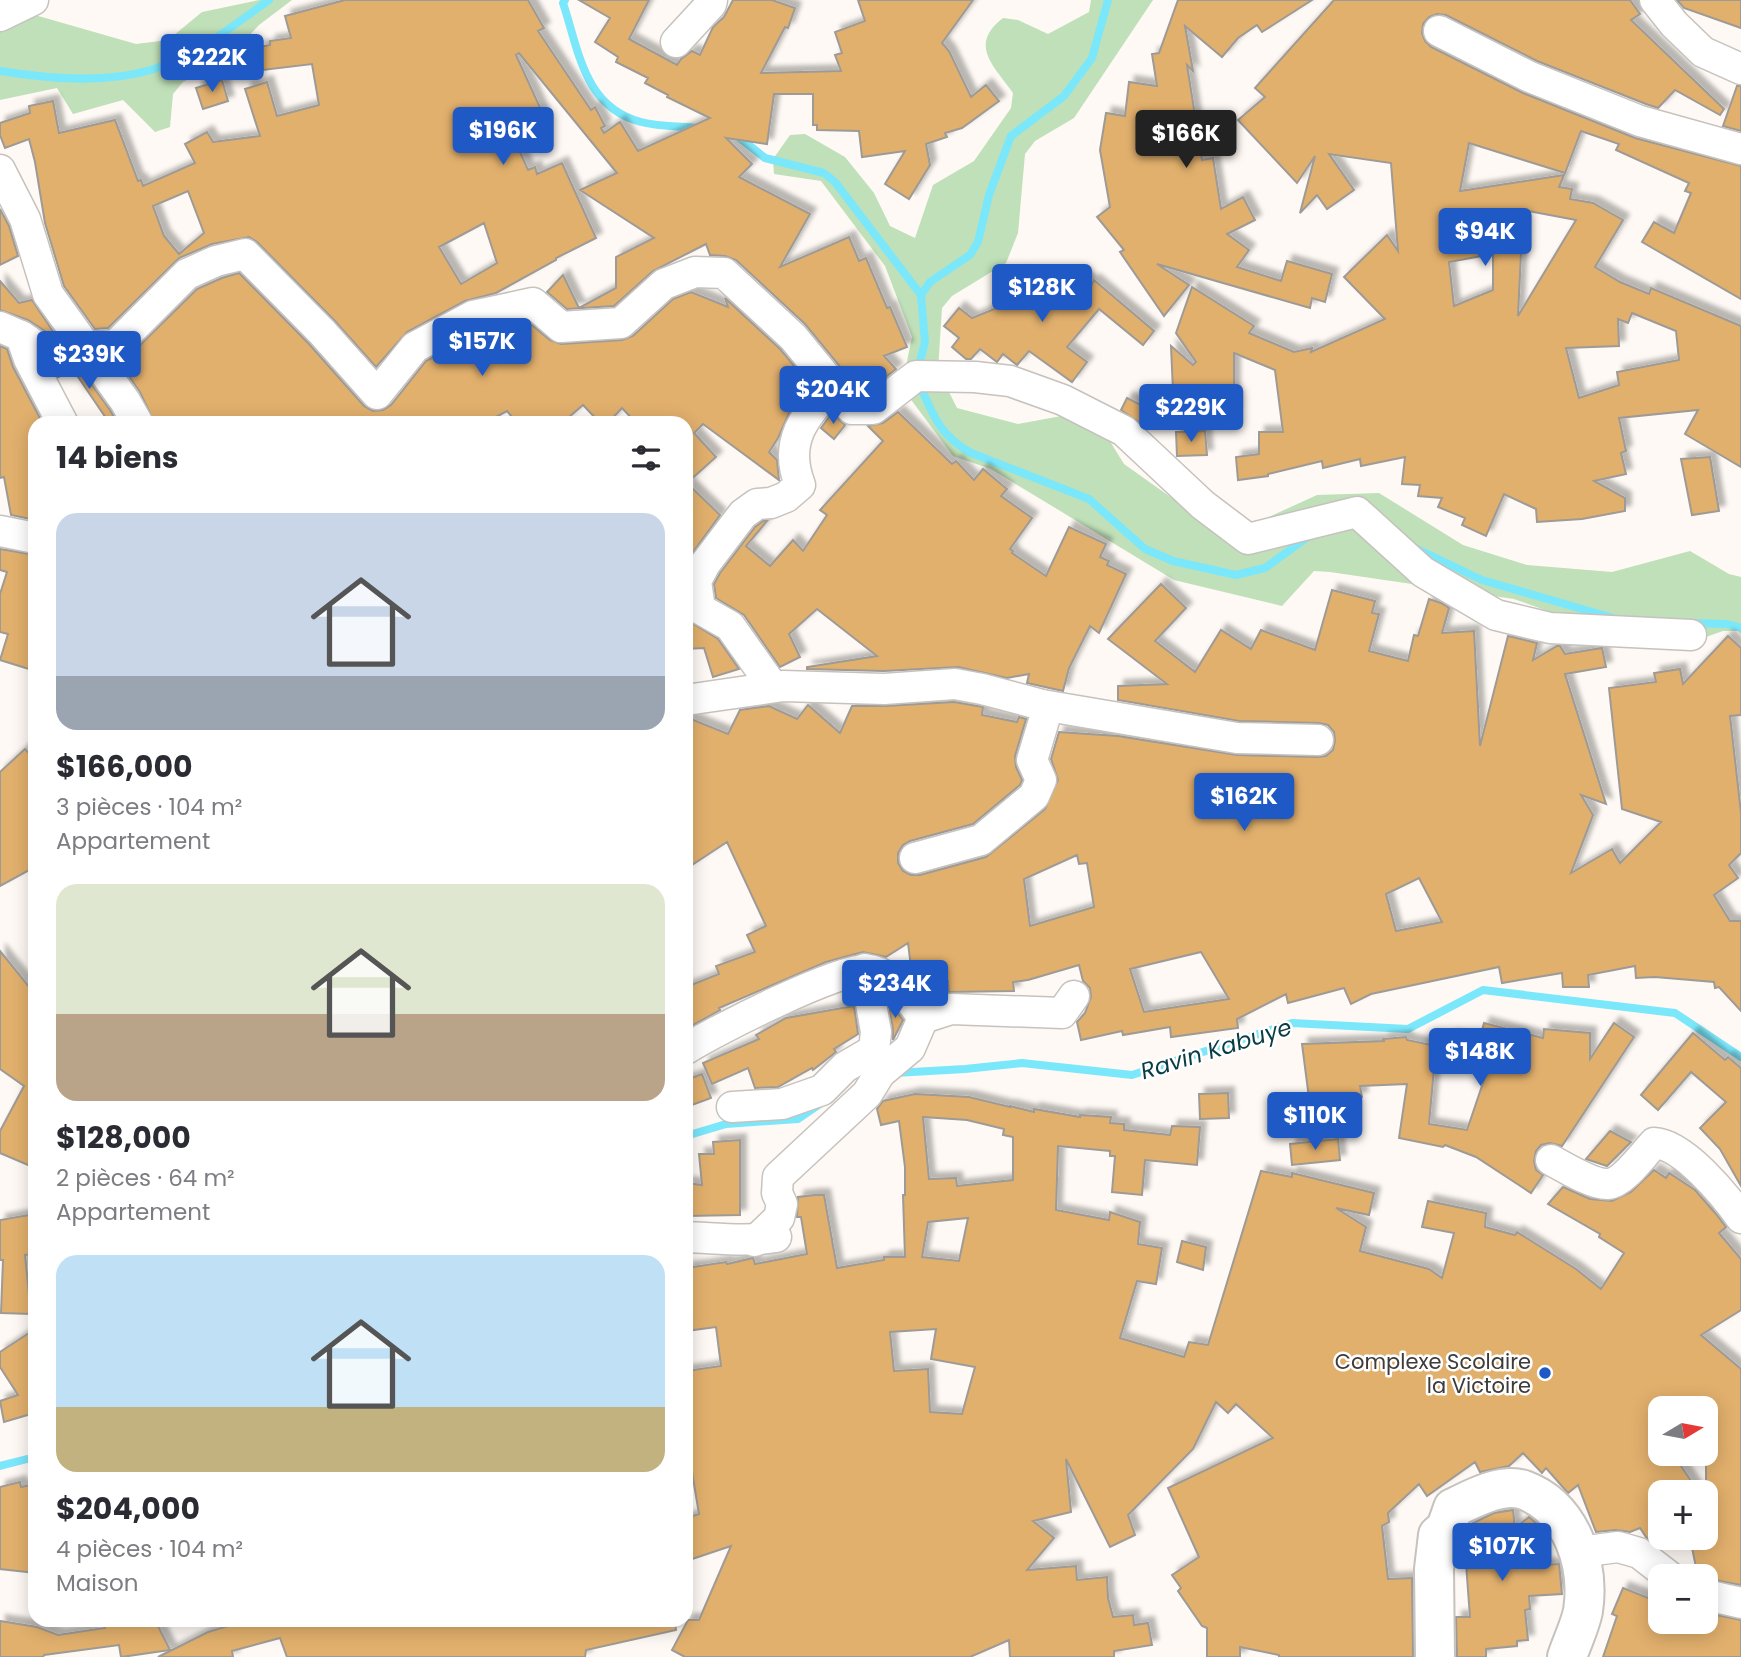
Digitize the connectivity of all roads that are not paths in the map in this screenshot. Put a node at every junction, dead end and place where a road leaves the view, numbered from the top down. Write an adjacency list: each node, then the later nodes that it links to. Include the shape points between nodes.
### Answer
1 (33, 0): 4 (street)
2 (712, 0): 6 (street)
3 (1655, 0): 7 (street, via 1703,52)
4 (0, 16)
5 (1439, 31): 8 (street, via 1530,76 1640,121)
6 (676, 42)
7 (1741, 69)
8 (1741, 149)
9 (0, 170): 11 (street, via 24,219 48,294)
10 (10, 331): 11 (street, via 43,351); 13 (street)
11 (85, 347): 12 (street, via 116,345 187,274 246,254 377,394 415,348 473,316 533,303 561,327 621,323 664,284 695,272 724,273 793,337); 14 (street)
12 (833, 386): 17 (street, via 852,409 873,409 916,376 1010,382 1063,400 1124,431 1203,505 1248,539 1357,512 1423,572 1496,615 1550,628); 18 (street, via 811,409 793,446 792,466 800,485 786,497 757,504 743,514 696,581 700,609 730,626)
13 (59, 416)
14 (133, 416)
15 (0, 531): 16 (street)
16 (28, 537)
17 (1691, 635)
18 (773, 687): 19 (street); 20 (street, via 884,689 955,684)
19 (693, 699)
20 (1042, 705): 21 (street, via 1237,738); 22 (street, via 1045,717 1032,760 1041,780 1034,796 981,840)
21 (1318, 740)
22 (915, 858)
23 (866, 969): 25 (street, via 894,982); 26 (street, via 785,999); 27 (street, via 876,1032 874,1050 845,1067 822,1090 782,1104)
24 (1073, 996): 25 (street, via 1062,1013 951,1009)
25 (923, 1018): 32 (street, via 910,1048 778,1177 779,1218)
26 (693, 1045)
27 (732, 1107)
28 (1551, 1160): 29 (street, via 1609,1184 1632,1169 1654,1143 1663,1143 1701,1172)
29 (1741, 1217)
30 (786, 1235): 32 (street)
31 (693, 1237): 32 (street)
32 (755, 1241)
33 (1578, 1552): 34 (street, via 1618,1547 1639,1553); 37 (highway, via 1570,1529 1551,1506 1523,1489 1489,1491 1453,1508 1446,1528 1438,1535); 38 (highway, via 1583,1564 1583,1611)
34 (1653, 1564)
35 (1718, 1598): 36 (street)
36 (1741, 1603)
37 (1435, 1657)
38 (1567, 1657)

